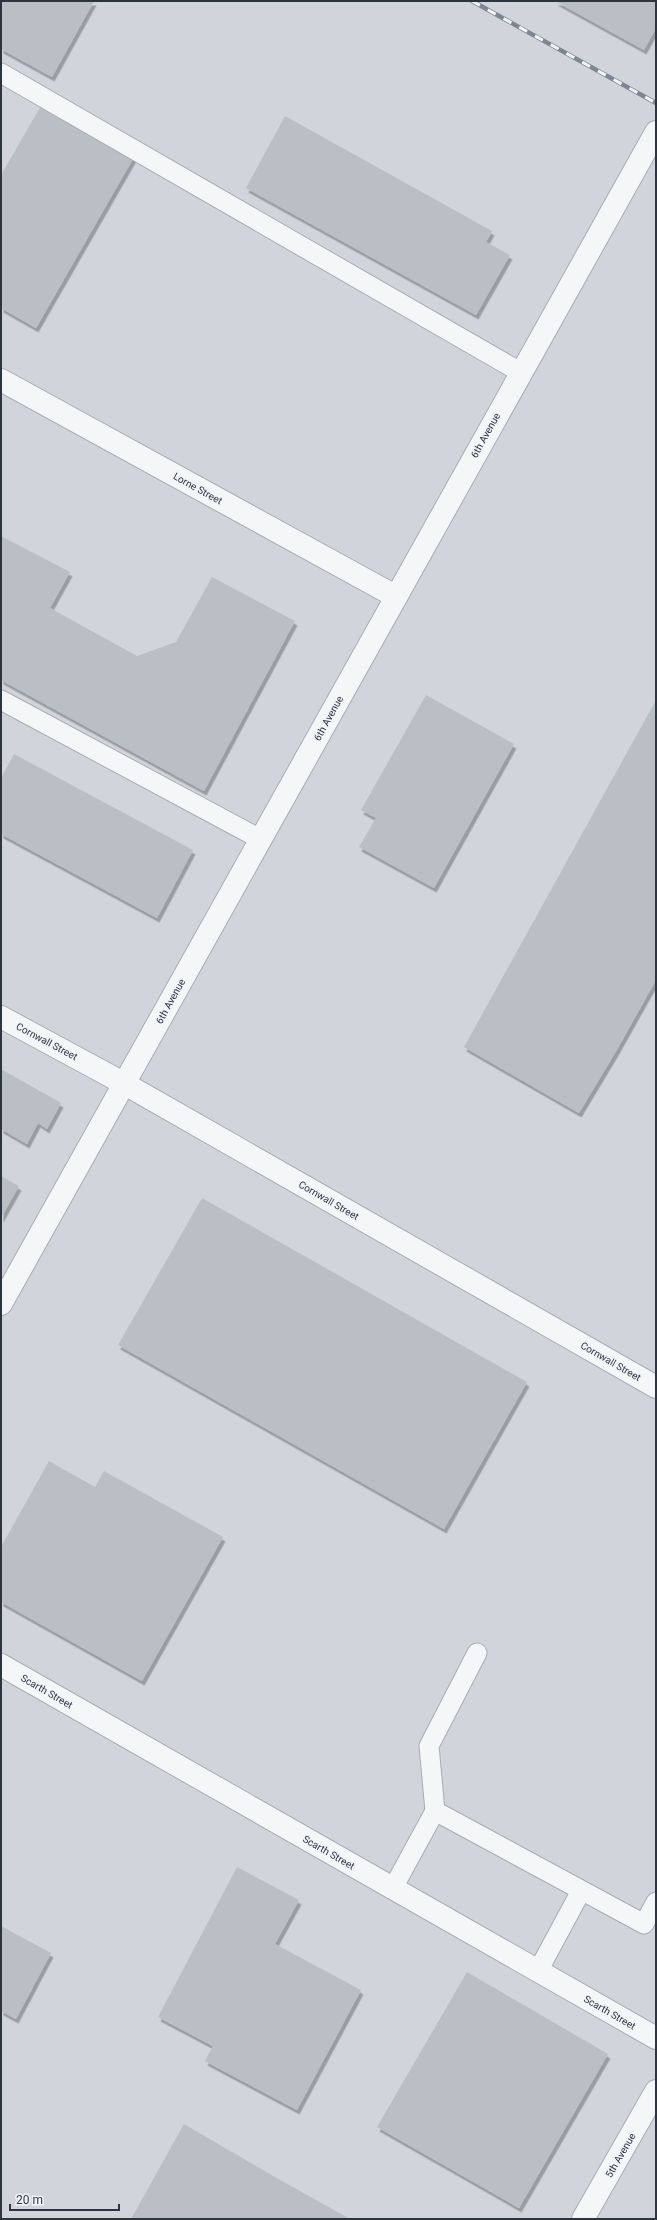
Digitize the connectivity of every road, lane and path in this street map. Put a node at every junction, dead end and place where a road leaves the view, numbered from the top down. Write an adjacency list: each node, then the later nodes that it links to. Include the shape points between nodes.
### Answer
1 (1, 73): 3 (lane)
2 (656, 132): 3 (street, 6th Avenue)
3 (520, 372): 5 (street, 6th Avenue)
4 (1, 380): 5 (street, Lorne Street)
5 (395, 596): 7 (street, 6th Avenue)
6 (1, 700): 7 (lane)
7 (260, 839): 9 (street, 6th Avenue)
8 (1, 1016): 9 (street, Cornwall Street)
9 (125, 1084): 10 (street, 6th Avenue); 11 (street, Cornwall Street)
10 (1, 1304)
11 (656, 1387)
12 (477, 1653): 14 (lane, via 429,1746)
13 (1, 1665): 15 (street, Scarth Street)
14 (435, 1811): 15 (lane); 16 (lane)
15 (393, 1888): 18 (street, Scarth Street)
16 (581, 1891): 17 (lane, via 644,1924); 18 (lane)
17 (656, 1902)
18 (538, 1971): 19 (street, Scarth Street)
19 (656, 2038)
20 (656, 2091): 21 (street, 5th Avenue)
21 (583, 2219)

